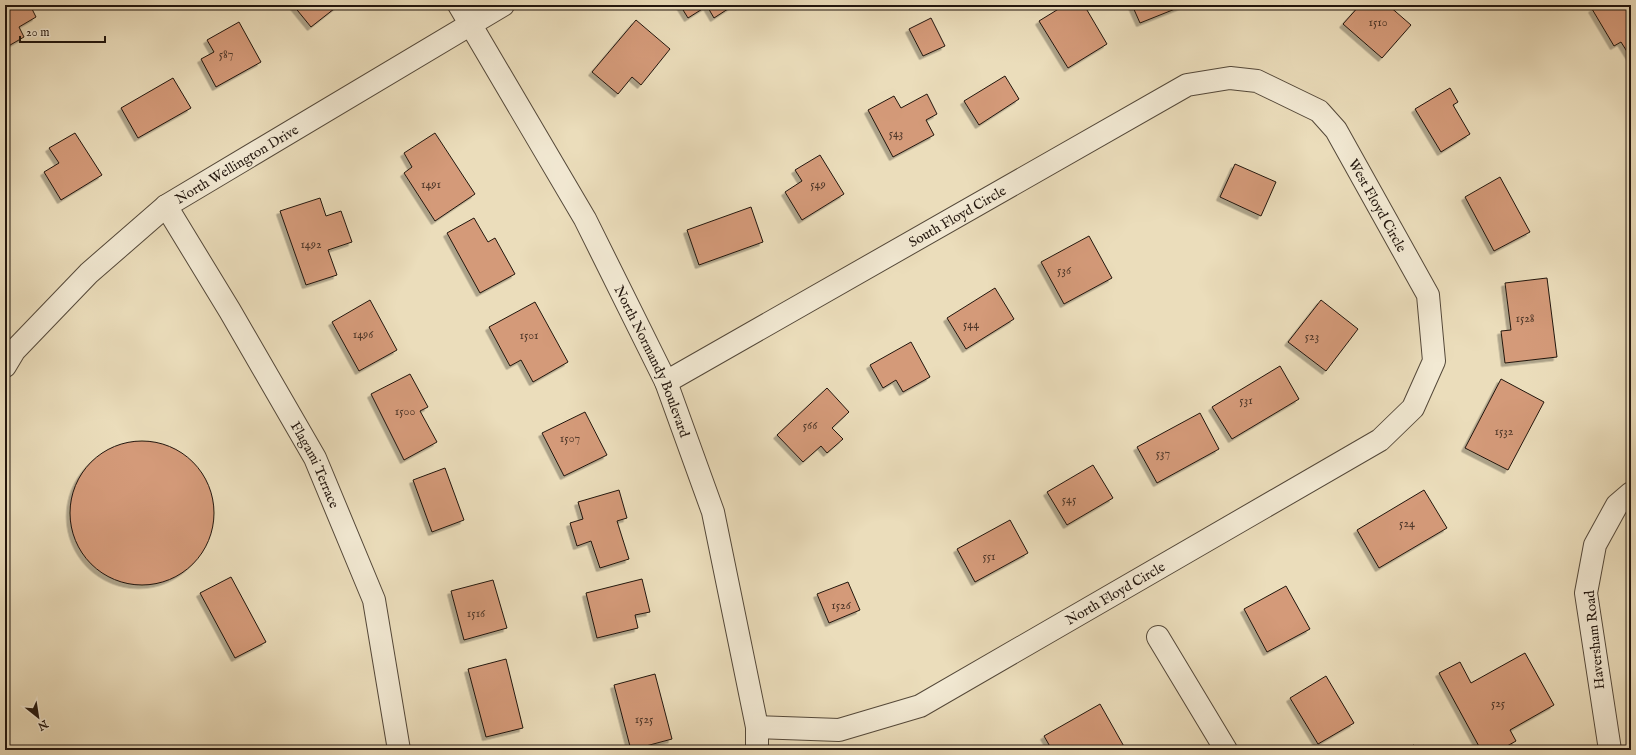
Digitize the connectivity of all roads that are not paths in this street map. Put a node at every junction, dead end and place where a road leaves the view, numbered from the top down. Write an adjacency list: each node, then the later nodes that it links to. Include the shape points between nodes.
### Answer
1 (459, 5): 3 (street, North Normandy Boulevard)
2 (503, 5): 3 (street, North Wellington Drive)
3 (471, 24): 5 (street, North Wellington Drive); 8 (street, North Normandy Boulevard, via 586,219)
4 (1257, 81): 7 (street, West Floyd Circle, via 1319,111 1336,130 1428,295 1434,361); 8 (street, South Floyd Circle, via 1230,78 1187,85)
5 (166, 206): 6 (street, North Wellington Drive, via 89,273 14,351); 12 (street, Flagami Terrace, via 315,458 374,600)
6 (5, 366)
7 (1429, 372): 11 (street, North Floyd Circle, via 1413,408 1380,440 920,706 839,730)
8 (666, 382): 11 (street, North Normandy Boulevard, via 713,512)
9 (1631, 493): 15 (street, Haversham Road, via 1616,505 1596,545 1586,593)
10 (1158, 637): 14 (street)
11 (757, 727): 13 (street, North Normandy Boulevard)
12 (399, 750)
13 (758, 750)
14 (1226, 750)
15 (1610, 750)

